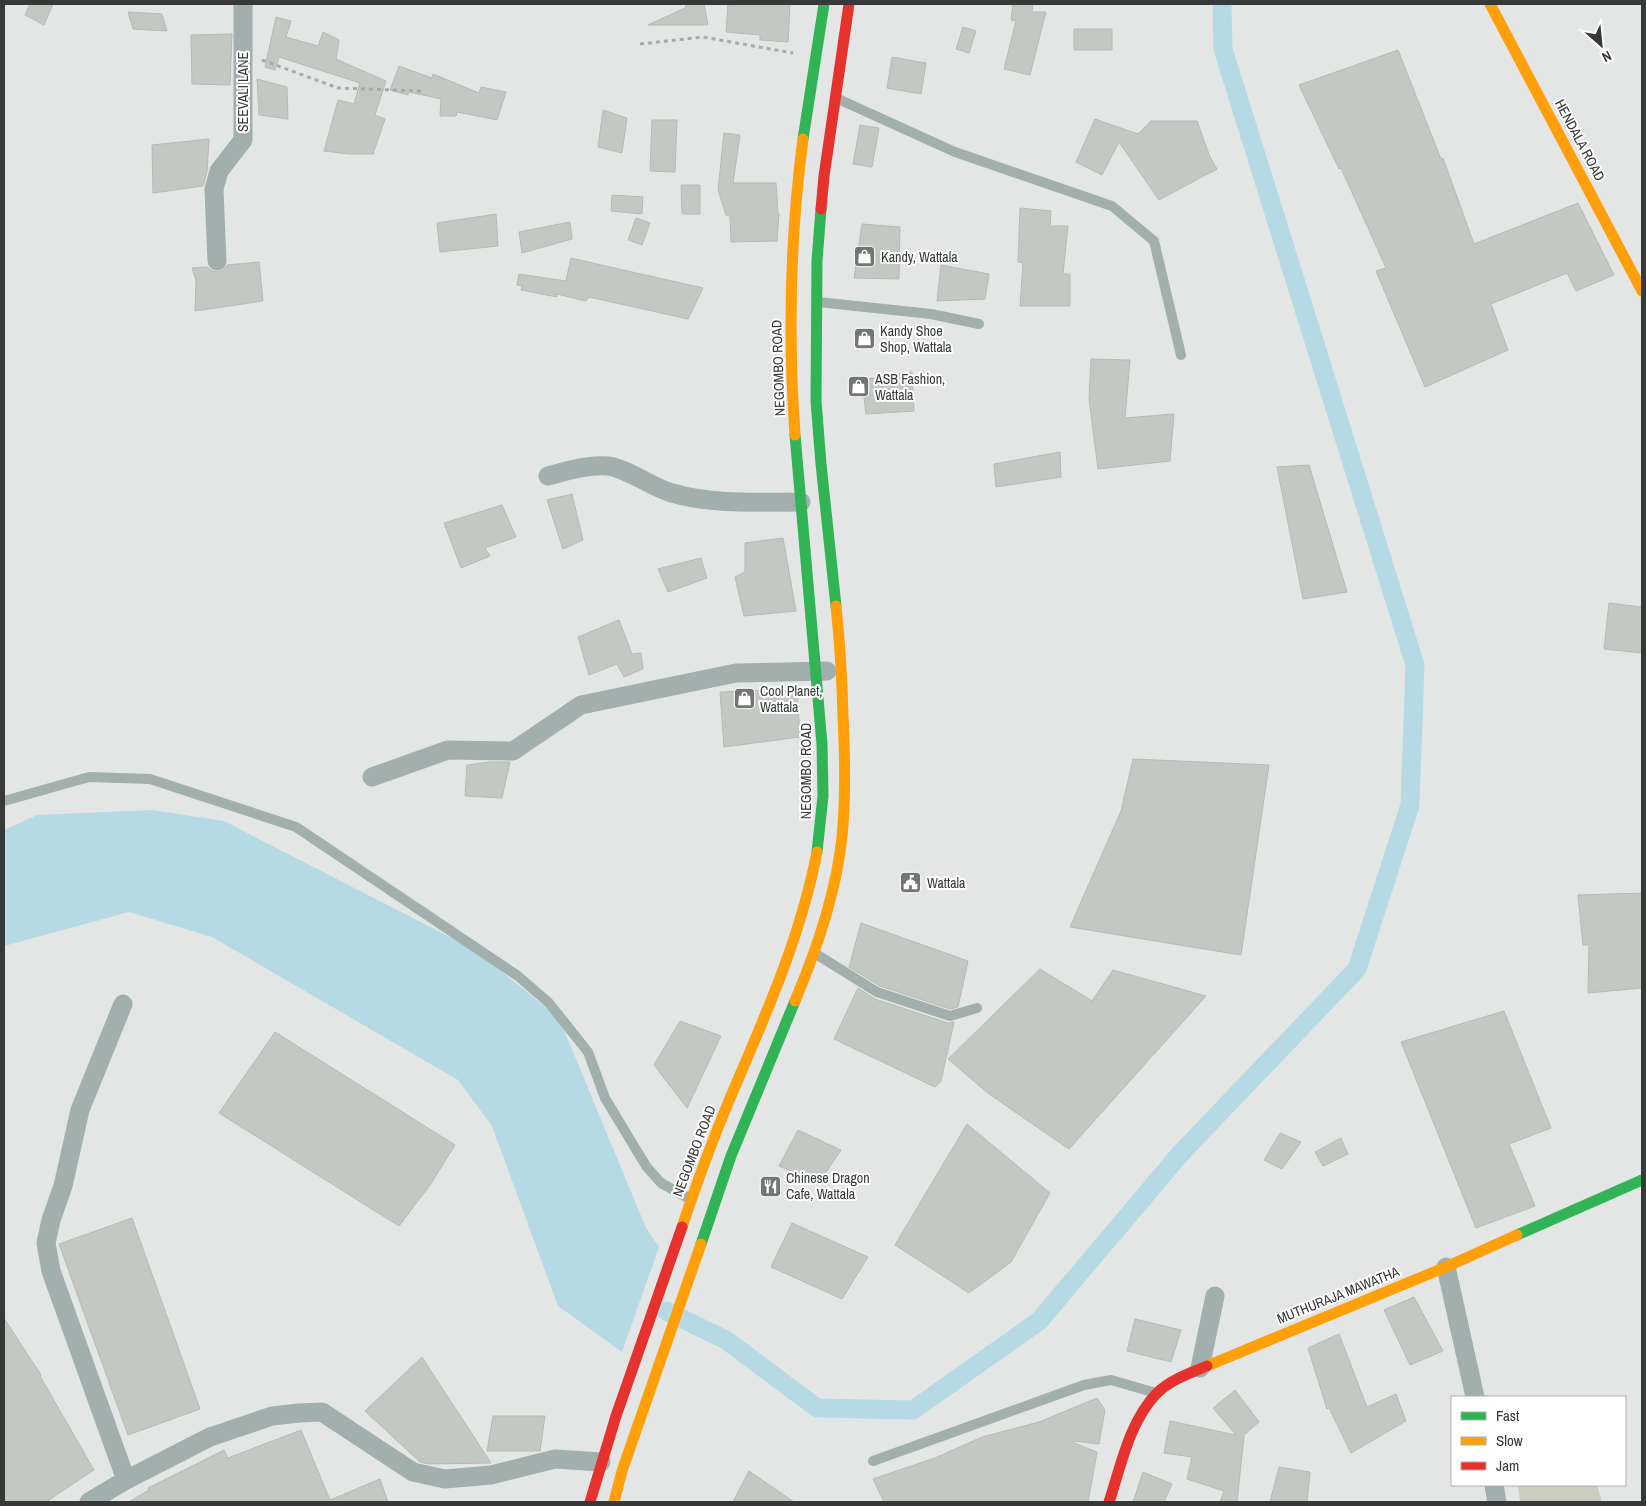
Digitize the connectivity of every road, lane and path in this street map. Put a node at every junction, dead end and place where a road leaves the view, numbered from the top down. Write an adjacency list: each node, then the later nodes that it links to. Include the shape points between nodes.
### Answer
1 (243, 4): 6 (street, SEEVALI LANE)
2 (824, 4): 7 (main road, NEGOMBO ROAD)
3 (849, 4): 9 (main road, NEGOMBO ROAD)
4 (1490, 4): 11 (main road, HENDALA ROAD)
5 (640, 44): 7 (path, via 703,37)
6 (243, 53): 8 (path, via 338,88); 10 (street, SEEVALI LANE, via 243,140 219,171 214,189)
7 (815, 58): 16 (main road, NEGOMBO ROAD, via 793,239 791,336)
8 (421, 92)
9 (834, 98): 12 (main road, NEGOMBO ROAD, via 824,176); 14 (lane, via 955,152 1112,206 1154,241)
10 (217, 261)
11 (1642, 291)
12 (817, 302): 13 (lane, via 931,314); 17 (main road, NEGOMBO ROAD, via 816,401)
13 (979, 324)
14 (1181, 355)
15 (548, 476): 16 (street, via 609,466 671,493 708,500)
16 (801, 502): 18 (main road, NEGOMBO ROAD)
17 (841, 669): 18 (street); 21 (main road, NEGOMBO ROAD, via 846,786 842,840 827,914)
18 (817, 672): 19 (street, via 736,673 581,705 513,751 448,750); 21 (main road, NEGOMBO ROAD, via 823,748 822,814 803,913)
19 (372, 777)
20 (4, 802): 25 (lane, via 89,777 150,779 296,827 518,976 549,1003 588,1052 605,1098 646,1166 661,1183)
21 (803, 947): 23 (lane, via 877,992 950,1016); 25 (main road, NEGOMBO ROAD, via 776,989 708,1153); 37 (main road, NEGOMBO ROAD)
22 (123, 1004): 33 (street, via 80,1110 46,1243 51,1271)
23 (977, 1008)
24 (1642, 1180): 26 (main road, MUTHURAJA MAWATHA)
25 (692, 1200): 32 (main road, NEGOMBO ROAD)
26 (1446, 1267): 28 (main road, MUTHURAJA MAWATHA); 30 (street)
27 (1215, 1296): 28 (street)
28 (1200, 1368): 29 (main road, MUTHURAJA MAWATHA)
29 (1157, 1393): 31 (lane, via 1111,1380 1084,1385); 38 (main road, MUTHURAJA MAWATHA, via 1136,1424)
30 (1475, 1396)
31 (873, 1461)
32 (601, 1462): 33 (street, via 555,1459 491,1475 445,1479 413,1472 322,1412 272,1416 210,1437); 36 (main road, NEGOMBO ROAD)
33 (126, 1480): 35 (street)
34 (1494, 1486): 39 (street)
35 (90, 1502)
36 (590, 1502)
37 (614, 1502)
38 (1109, 1502)
39 (1497, 1502)

